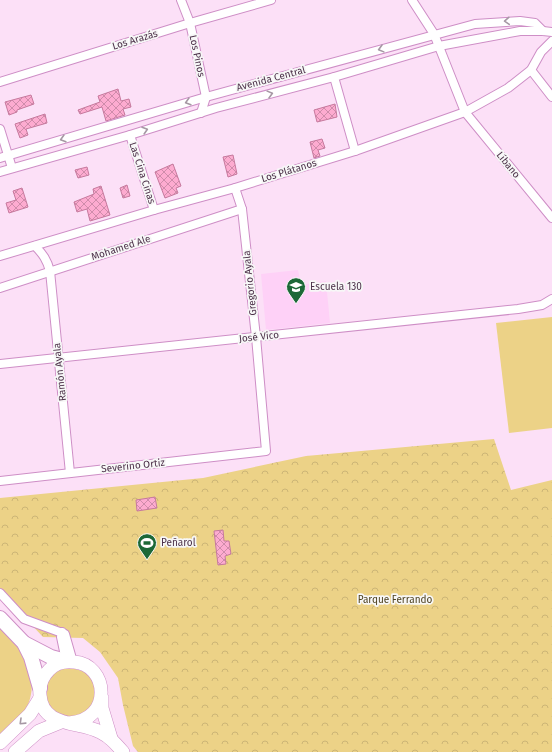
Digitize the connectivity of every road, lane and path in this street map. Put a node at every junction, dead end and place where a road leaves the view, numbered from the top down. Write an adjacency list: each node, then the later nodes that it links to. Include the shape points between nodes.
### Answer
1 (181, 0): 4 (street, Los Pinos)
2 (271, 0): 4 (street, Los Arazás)
3 (412, 0): 7 (street)
4 (190, 23): 12 (street, Los Arazás); 14 (street, Los Pinos)
5 (543, 31): 6 (street, Avenida Central); 7 (street, Avenida Central, one-way to 7, via 535,23 520,20 475,24); 9 (street, Avenida Central, via 520,31)
6 (552, 32)
7 (434, 34): 9 (street); 14 (street, Avenida Central, one-way to 14)
8 (552, 41): 10 (street, Los Plátanos, via 541,52)
9 (439, 46): 11 (street, Avenida Central); 16 (street)
10 (531, 70): 13 (street); 16 (street, Los Plátanos, via 508,88)
11 (334, 77): 15 (street, Avenida Central, one-way to 11); 20 (street)
12 (0, 82)
13 (552, 96)
14 (206, 97): 15 (street); 17 (street, Los Pinos); 21 (street, Avenida Central, one-way to 21)
15 (216, 108): 17 (street, Avenida Central)
16 (465, 112): 20 (street, Los Plátanos); 28 (street, Líbano)
17 (201, 113): 19 (street, Avenida Central, one-way to 17)
18 (0, 129): 21 (street)
19 (130, 135): 23 (street, Avenida Central); 27 (street, Las Cina Cinas)
20 (355, 151): 25 (street, Los Plátanos)
21 (8, 155): 22 (street, Avenida Central); 23 (street)
22 (0, 158)
23 (12, 168): 24 (street, Avenida Central)
24 (0, 172)
25 (235, 188): 26 (street, Gregorio Ayala); 27 (street, Los Plátanos)
26 (242, 209): 31 (street, Mohamed Ale); 34 (street, Gregorio Ayala)
27 (154, 210): 29 (street, Los Plátanos)
28 (552, 218)
29 (35, 246): 30 (street, Los Plátanos); 31 (street, Ramón Ayala, via 48,262)
30 (0, 256)
31 (50, 271): 32 (street, Mohamed Ale); 35 (street, Ramón Ayala)
32 (0, 288)
33 (552, 299): 34 (street, José Vico, via 542,305 518,309)
34 (256, 337): 35 (street, José Vico); 37 (street, Gregorio Ayala)
35 (58, 358): 36 (street, José Vico); 38 (street, Ramón Ayala)
36 (0, 364)
37 (266, 451): 38 (street, Severino Ortiz)
38 (70, 473): 39 (street, Severino Ortiz)
39 (0, 481)
40 (0, 593): 43 (street, via 24,619 62,632)
41 (0, 618): 42 (highway)
42 (24, 643): 43 (highway, via 51,657); 45 (highway, via 31,657)
43 (70, 662): 44 (main road, via 86,666 94,672); 45 (main road, via 57,664 50,669 43,678)
44 (101, 692): 46 (main road, via 99,704 92,715 77,723); 47 (main road, via 102,708)
45 (40, 693): 46 (main road, via 42,706 47,713); 48 (main road, one-way to 48, via 30,714)
46 (65, 723): 47 (main road, via 100,731); 49 (main road, via 40,731)
47 (111, 738): 50 (main road)
48 (0, 743)
49 (15, 752)
50 (123, 752)

